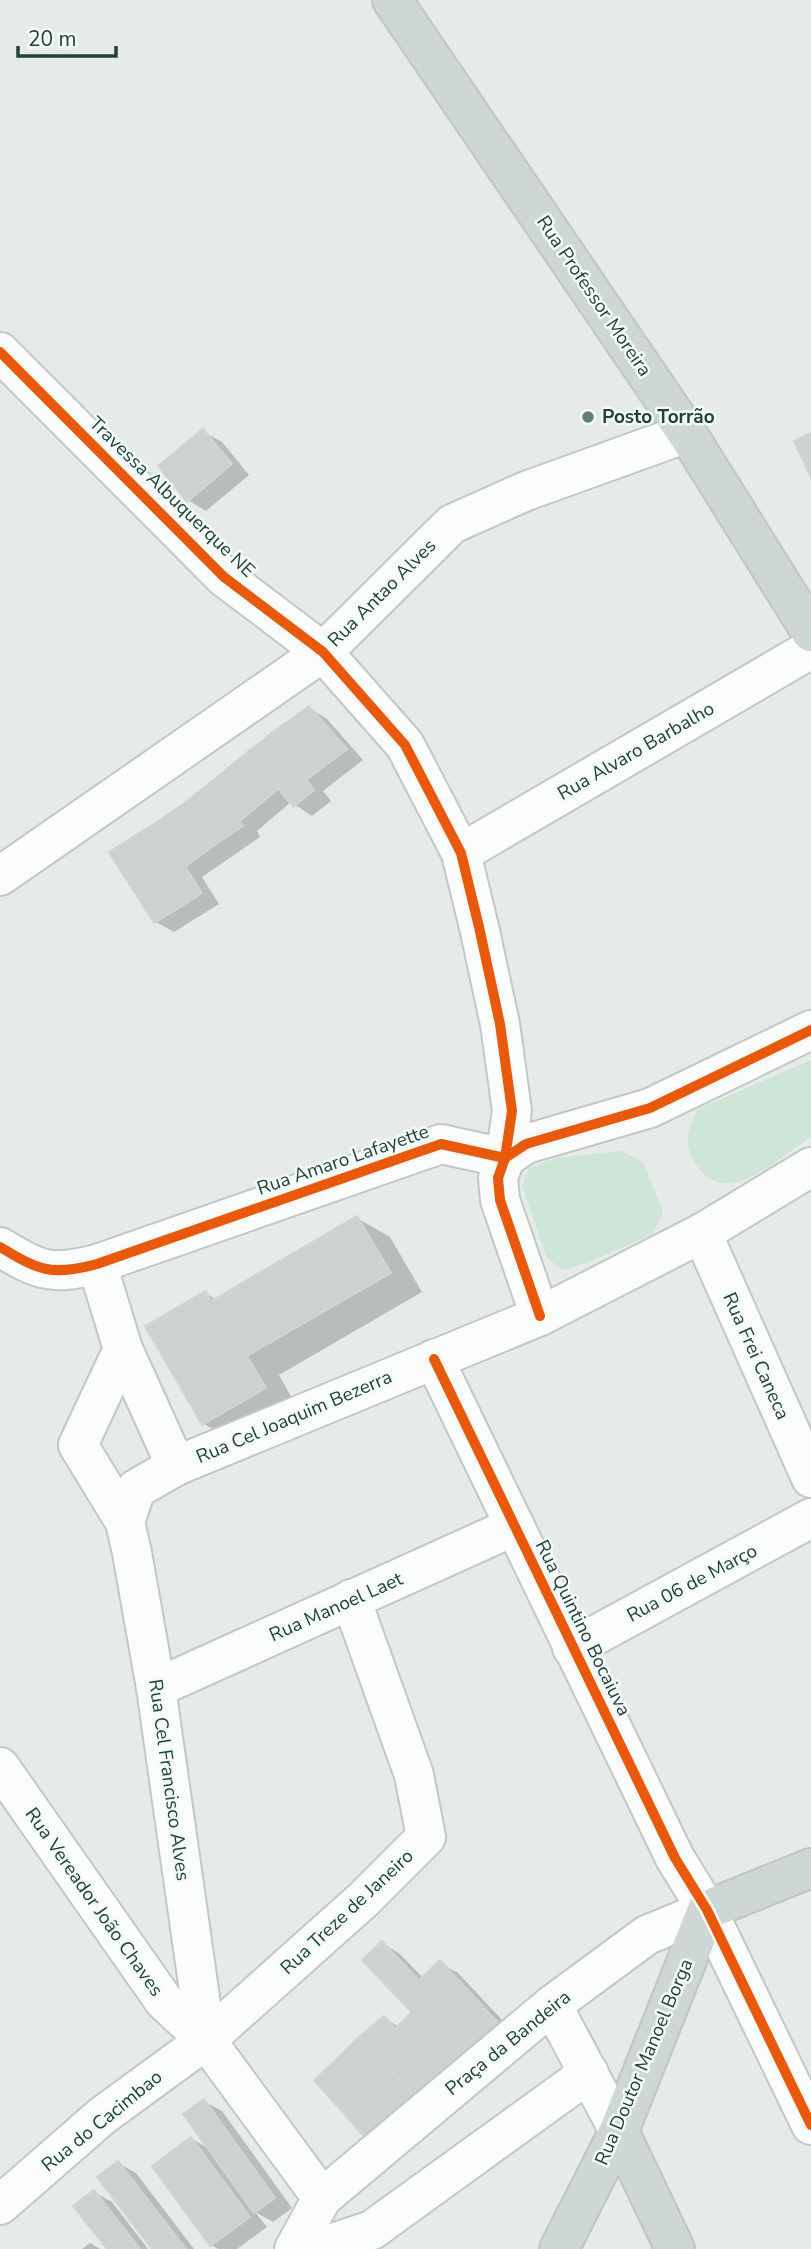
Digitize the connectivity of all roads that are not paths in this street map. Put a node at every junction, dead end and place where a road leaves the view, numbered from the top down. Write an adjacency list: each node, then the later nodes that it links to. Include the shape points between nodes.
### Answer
1 (392, 0): 3 (main road, Rua Professor Moreira)
2 (0, 352): 6 (street, Travessa Albuquerque NE, via 224,577)
3 (687, 433): 4 (main road, Rua Professor Moreira); 6 (street, Rua Antao Alves, via 526,491 452,524)
4 (811, 632)
5 (811, 649): 7 (street, Rua Alvaro Barbalho)
6 (323, 652): 7 (street, Travessa Albuquerque NE, via 405,745); 8 (street, Rua Antao Alves)
7 (461, 853): 10 (street, Travessa Albuquerque NE, via 500,1024 512,1111)
8 (1, 873)
9 (811, 1030): 10 (street, via 650,1108 526,1144)
10 (505, 1158): 14 (street, Rua Amaro Lafayette, via 441,1144); 15 (street, Travessa Albuquerque NE, via 498,1178 500,1200)
11 (811, 1167): 12 (street)
12 (702, 1233): 15 (street); 19 (street, Rua Frei Caneca)
13 (0, 1247): 14 (street, Rua Amaro Lafayette, via 35,1268 68,1271)
14 (97, 1264): 16 (street)
15 (540, 1316): 17 (street, Rua Cel Joaquim Bezerra)
16 (123, 1349): 18 (street); 21 (street, via 78,1446)
17 (434, 1359): 18 (street, Rua Cel Joaquim Bezerra); 22 (street, Rua Quintino Bocaiuva)
18 (176, 1466): 21 (street, Rua Cel Joaquim Bezerra, via 136,1489)
19 (811, 1478)
20 (811, 1518): 24 (street, Rua 06 de Março)
21 (125, 1522): 25 (street, Rua Cel Francisco Alves)
22 (515, 1526): 23 (street, Rua Manoel Laet); 24 (street, Rua Quintino Bocaiuva)
23 (351, 1600): 25 (street, Rua Manoel Laet); 30 (street, Rua Treze de Janeiro, via 414,1775 426,1837 364,1899)
24 (572, 1648): 28 (street, Rua Quintino Bocaiuva, via 675,1858)
25 (156, 1688): 30 (street, Rua Cel Francisco Alves)
26 (0, 1767): 30 (street, Rua Vereador João Chaves, via 164,2001)
27 (811, 1867): 28 (main road)
28 (707, 1910): 29 (street, Praça da Bandeira, via 648,1935); 32 (street, Rua Quintino Bocaiuva); 33 (main road, Rua Doutor Manoel Borga)
29 (552, 2005): 31 (street); 34 (street, Praça da Bandeira)
30 (206, 2040): 34 (street, Rua Vereador João Chaves); 35 (street, Rua do Cacimbao, via 102,2116)
31 (589, 2073): 33 (street); 37 (street, via 372,2230)
32 (811, 2125)
33 (620, 2131): 38 (main road, Rua Doutor Manoel Borga); 39 (main road)
34 (322, 2198): 36 (street)
35 (0, 2204)
36 (295, 2249)
37 (315, 2249)
38 (559, 2249)
39 (675, 2249)

